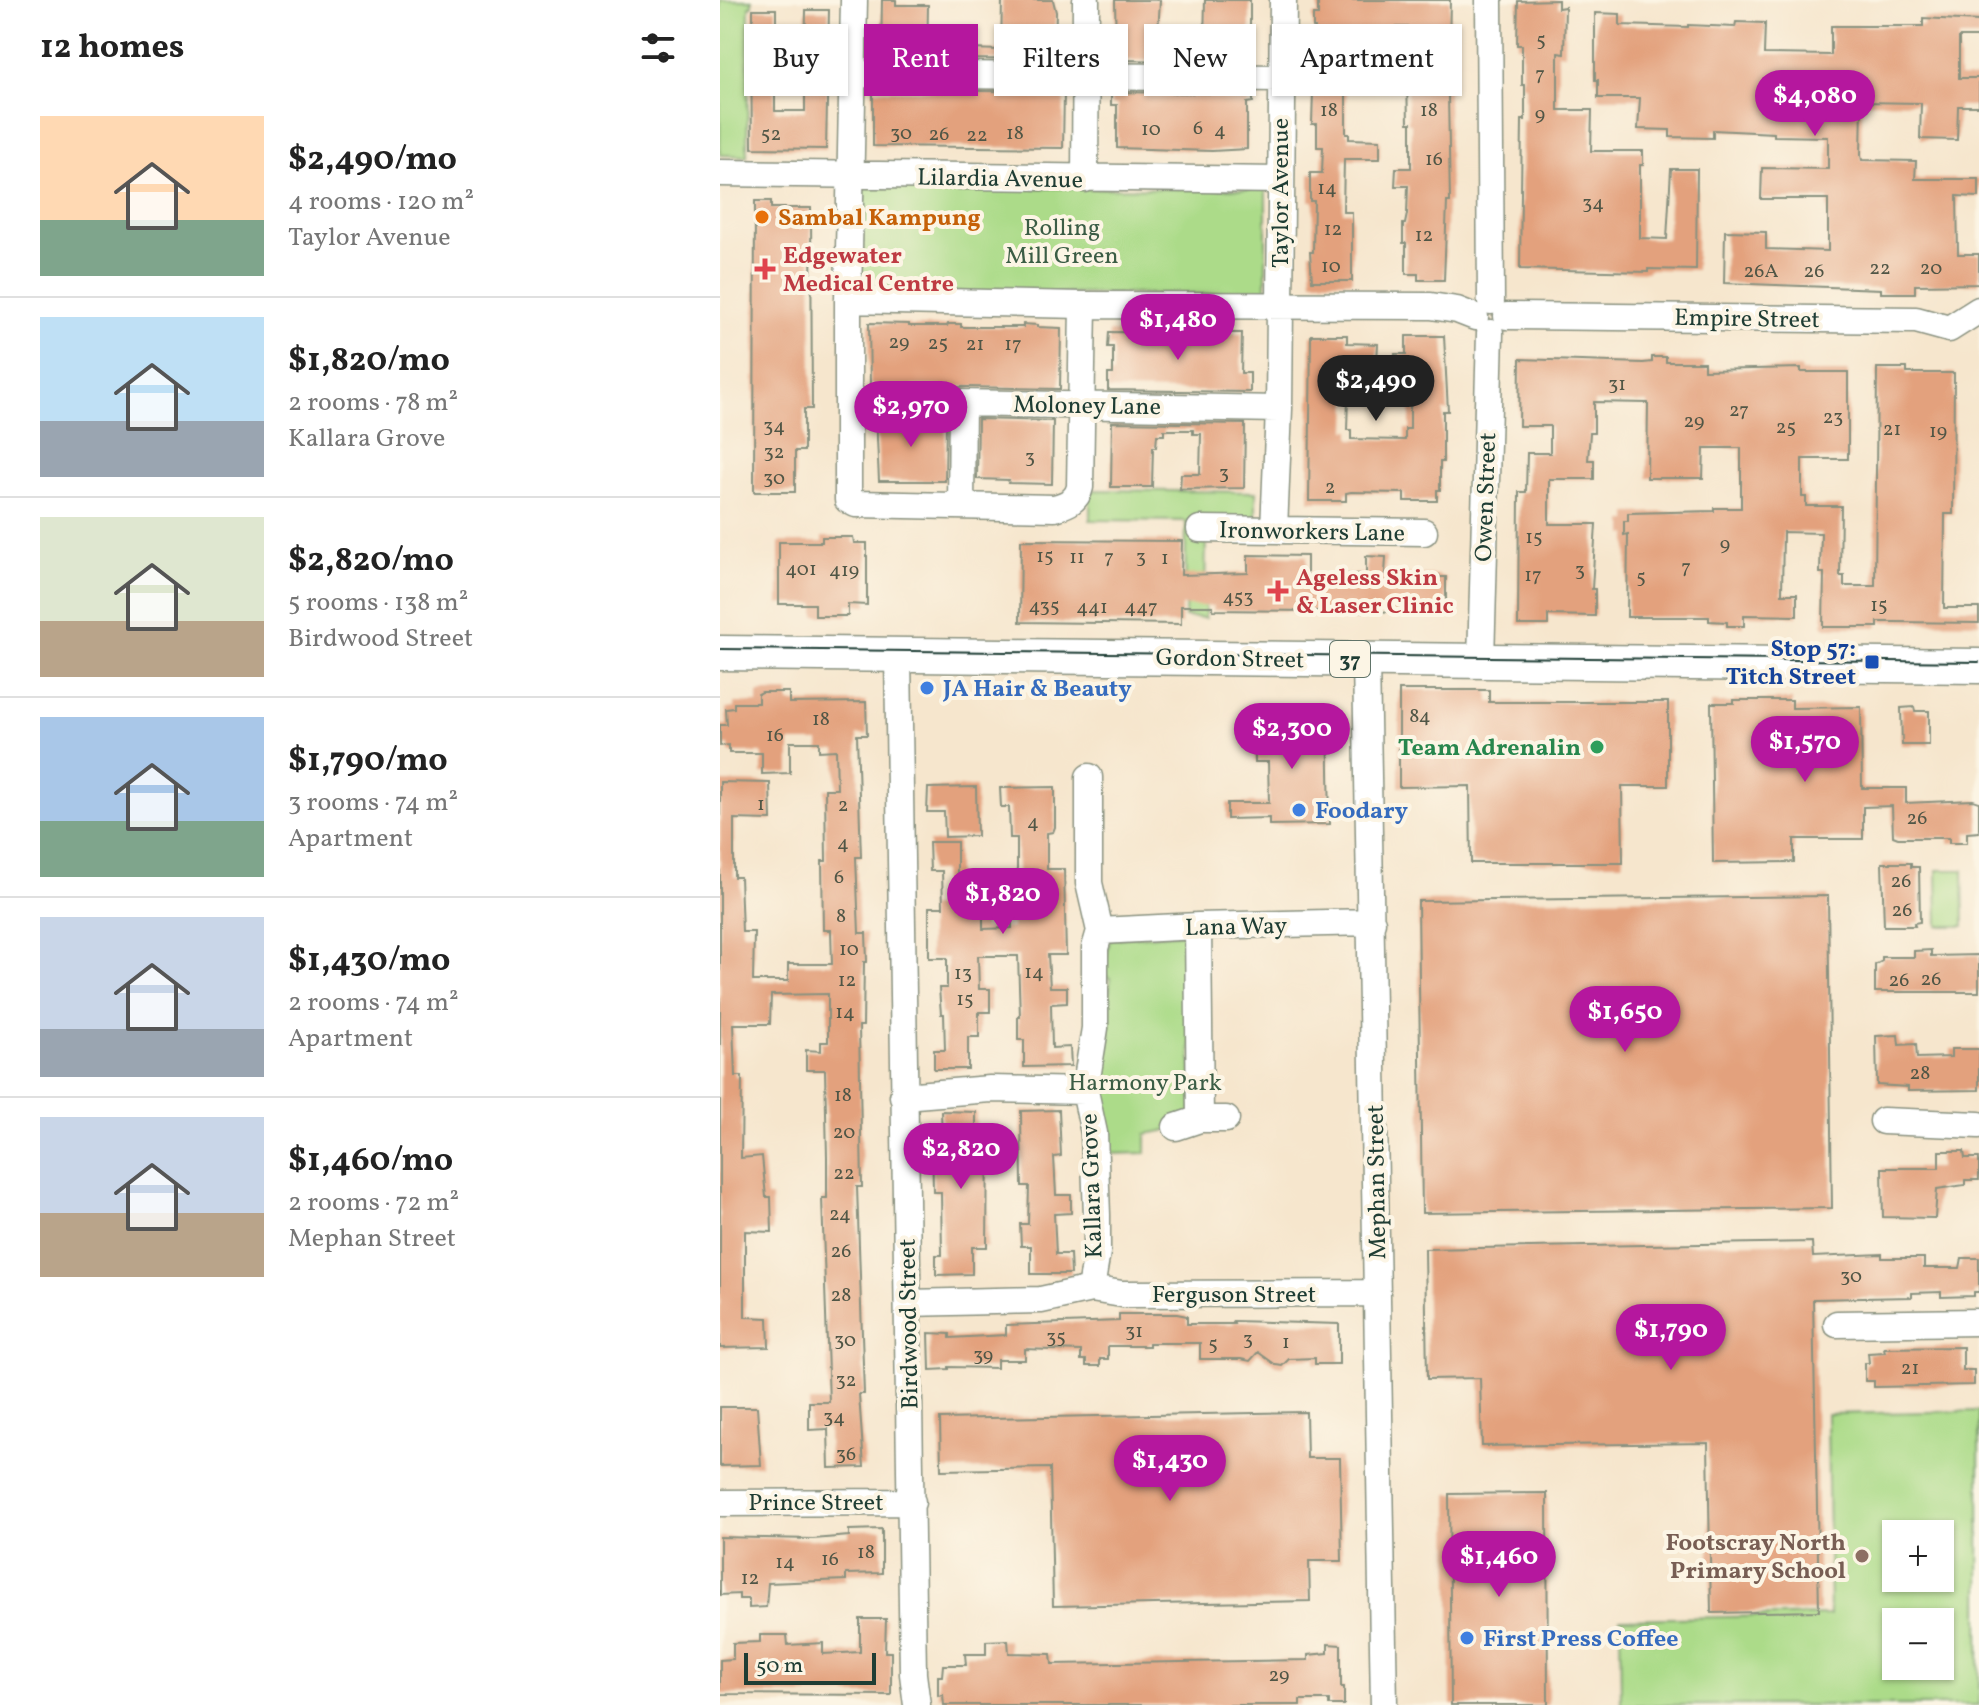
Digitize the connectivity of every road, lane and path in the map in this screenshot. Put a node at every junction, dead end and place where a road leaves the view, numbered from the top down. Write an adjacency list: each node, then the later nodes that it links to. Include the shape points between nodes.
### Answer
1 (854, 0): 7 (street)
2 (1086, 0): 5 (street)
3 (1283, 0): 6 (street, Taylor Avenue)
4 (1489, 0): 21 (street, Owen Street)
5 (1086, 24)
6 (1282, 24)
7 (853, 74): 8 (street); 14 (street)
8 (994, 75)
9 (1128, 76): 10 (street)
10 (1272, 78)
11 (1087, 96): 15 (street)
12 (1281, 96): 16 (street, Taylor Avenue)
13 (720, 173): 14 (street, Lilardia Avenue)
14 (851, 177): 15 (street, Lilardia Avenue); 17 (street)
15 (1085, 179): 16 (street, Lilardia Avenue)
16 (1280, 180): 18 (street, Taylor Avenue)
17 (848, 300): 19 (street, Empire Street); 22 (street)
18 (1279, 304): 19 (street, Empire Street); 21 (street, Empire Street, via 1431,306); 25 (street, Taylor Avenue)
19 (1083, 305): 24 (street)
20 (1979, 310): 21 (street, Empire Street, via 1949,329 1916,320)
21 (1491, 317): 33 (street, Owen Street)
22 (848, 401): 23 (street, Moloney Lane); 26 (street, via 848,500)
23 (962, 403): 24 (street, Moloney Lane); 26 (street)
24 (1080, 405): 25 (street, Moloney Lane); 26 (street, via 1080,487 1072,502 1055,508)
25 (1279, 409): 28 (street, Taylor Avenue)
26 (961, 506)
27 (1200, 529): 28 (street, Ironworkers Lane)
28 (1274, 530): 29 (street, Ironworkers Lane)
29 (1424, 532)
30 (720, 653): 31 (main road, Gordon Street / 37)
31 (898, 655): 32 (main road, Gordon Street / 37); 40 (street, Birdwood Street)
32 (1366, 660): 33 (main road, Gordon Street / 37); 36 (street, Mephan Street)
33 (1481, 661): 34 (main road, Gordon Street / 37)
34 (1979, 666)
35 (1089, 777): 38 (street, Kallara Grove, via 1089,883)
36 (1372, 922): 37 (street, Lana Way); 45 (street, Mephan Street)
37 (1198, 926): 38 (street, Lana Way); 41 (street)
38 (1100, 931): 39 (street, Kallara Grove, via 1095,948 1095,1028)
39 (1085, 1091): 40 (street, Kallara Grove, via 990,1089); 44 (street, Kallara Grove, via 1094,1133 1097,1215)
40 (903, 1096): 46 (street, Birdwood Street)
41 (1200, 1121)
42 (1883, 1121): 43 (street)
43 (1979, 1125)
44 (1091, 1289): 45 (street, Ferguson Street, via 1122,1294); 46 (street, Kallara Grove, via 1041,1300)
45 (1377, 1293): 52 (street, Mephan Street)
46 (908, 1303): 49 (street, Birdwood Street)
47 (1979, 1322): 48 (street)
48 (1837, 1324)
49 (912, 1502): 50 (street, Prince Street); 51 (street, Birdwood Street)
50 (720, 1503)
51 (917, 1705)
52 (1384, 1705)

